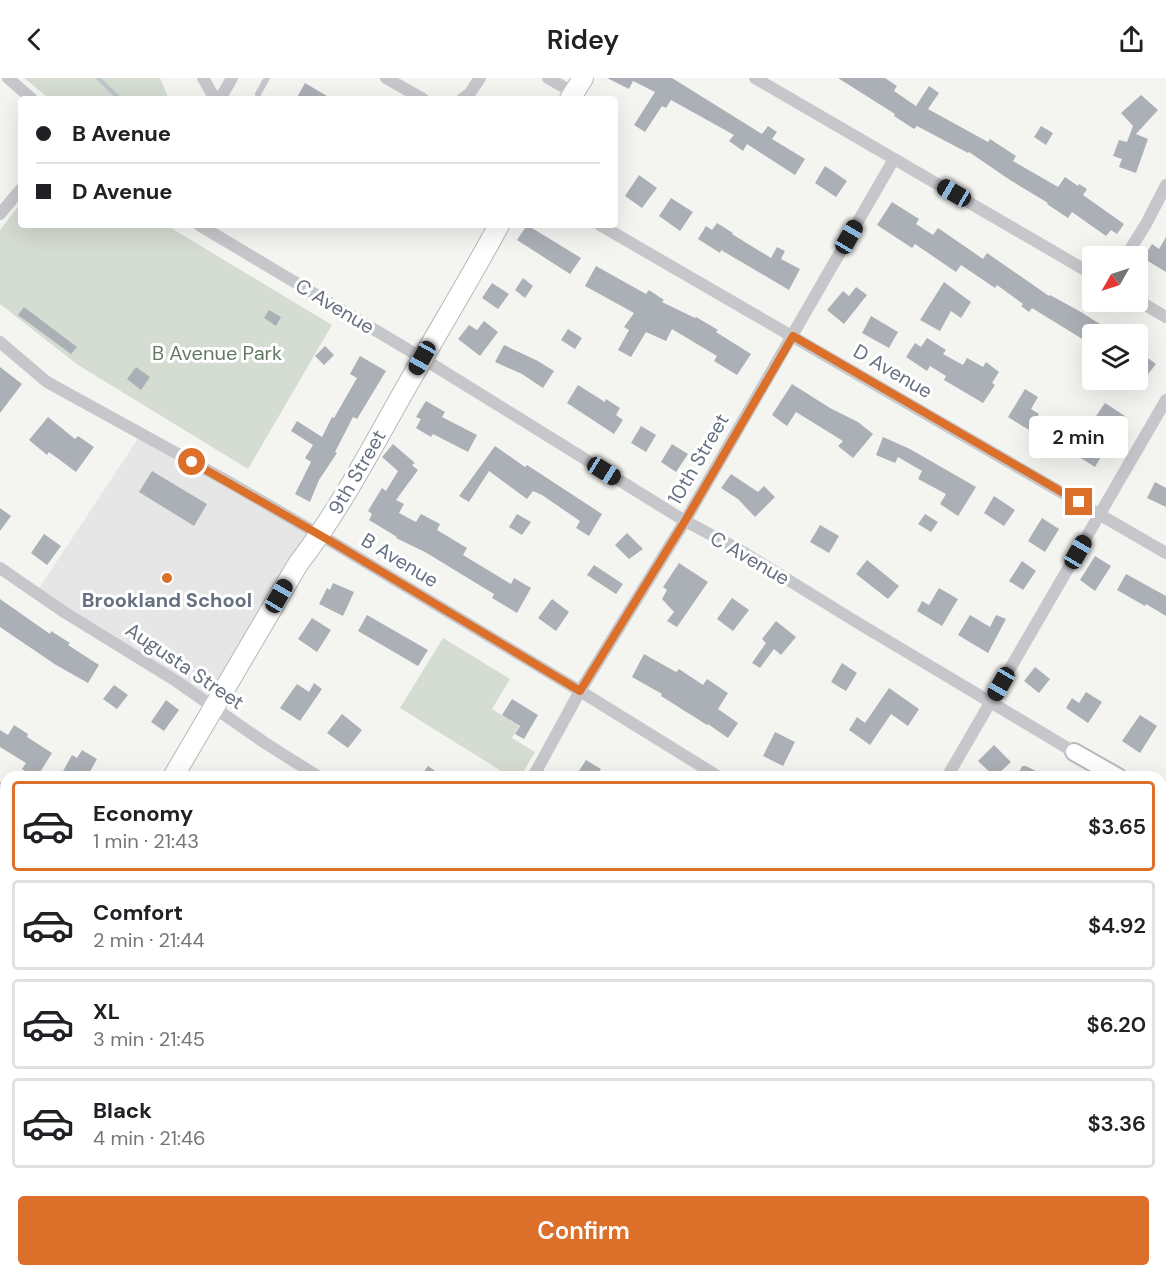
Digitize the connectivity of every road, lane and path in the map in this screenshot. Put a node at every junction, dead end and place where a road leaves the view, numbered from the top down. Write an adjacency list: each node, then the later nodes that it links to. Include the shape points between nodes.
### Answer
1 (8, 78): 11 (street)
2 (203, 78): 12 (street)
3 (232, 78): 13 (street)
4 (267, 78): 10 (lane)
5 (386, 78): 14 (street)
6 (480, 78): 15 (street)
7 (548, 78): 9 (street)
8 (755, 78): 16 (street)
9 (576, 90)
10 (258, 94)
11 (29, 96)
12 (216, 96)
13 (220, 96)
14 (418, 96)
15 (466, 96)
16 (894, 159): 24 (street); 27 (street, 10th Street)
17 (1166, 185): 23 (street)
18 (18, 193): 19 (street)
19 (0, 214)
20 (204, 228): 29 (street, C Avenue)
21 (497, 228): 29 (main road, 9th Street)
22 (605, 228): 27 (street, D Avenue)
23 (1132, 246)
24 (1082, 268)
25 (1148, 306): 26 (street)
26 (1166, 317)
27 (793, 336): 31 (street, D Avenue); 32 (street, 10th Street)
28 (0, 342): 33 (street, B Avenue, via 47,382)
29 (422, 358): 32 (street, C Avenue); 33 (main road, 9th Street)
30 (1166, 400): 31 (street)
31 (1100, 514): 34 (street, D Avenue); 37 (street)
32 (685, 521): 36 (street, 10th Street); 37 (street, C Avenue, via 738,549)
33 (320, 535): 36 (street, B Avenue); 38 (main road, 9th Street, via 298,564)
34 (1166, 553)
35 (0, 568): 38 (street, Augusta Street)
36 (580, 691): 42 (street, 10th Street); 43 (street, B Avenue)
37 (990, 703): 39 (street, C Avenue); 44 (street)
38 (214, 708): 40 (main road, 9th Street); 41 (street, Augusta Street)
39 (1074, 752): 45 (street, C Avenue)
40 (177, 771)
41 (310, 771)
42 (536, 771)
43 (700, 771)
44 (950, 771)
45 (1107, 771)

